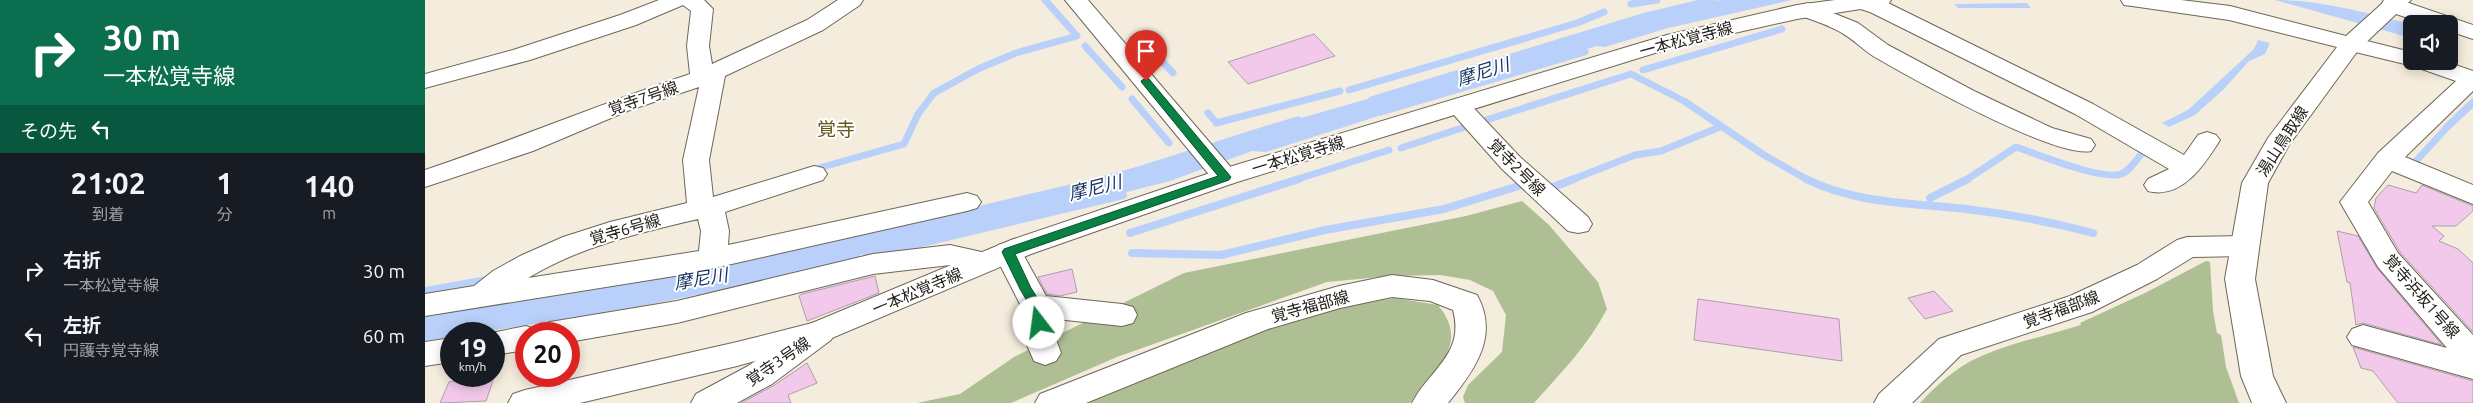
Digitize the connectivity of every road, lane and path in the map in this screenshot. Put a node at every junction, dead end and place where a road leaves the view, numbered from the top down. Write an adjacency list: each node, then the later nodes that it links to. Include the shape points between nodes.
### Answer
1 (676, 0): 14 (street, via 648,13 561,42 477,69)
2 (691, 0): 12 (street, via 701,9 697,46)
3 (852, 0): 12 (street, 覚寺7号線, via 815,25)
4 (1076, 0): 22 (street)
5 (2132, 0): 8 (street, via 2230,13)
6 (1871, 1): 7 (street, 一本松覚寺線); 15 (street)
7 (1808, 10): 16 (street, 一本松覚寺線, via 1675,40); 17 (street, via 1850,28 1880,50)
8 (2379, 18): 9 (street); 10 (street); 30 (street, 湯山鳥取線, via 2277,144 2255,183)
9 (2473, 32)
10 (2403, 49)
11 (2447, 70): 13 (street)
12 (708, 76): 24 (street, 覚寺7号線, via 621,105 524,146); 28 (street, via 696,160)
13 (2473, 79): 20 (street, 覚寺浜坂1号線)
14 (425, 81)
15 (2050, 93): 17 (street); 21 (street)
16 (1458, 106): 22 (street, 一本松覚寺線); 29 (street, 覚寺2号線, via 1511,164)
17 (2013, 120): 19 (street)
18 (2207, 140): 21 (street)
19 (2082, 145)
20 (2387, 159): 26 (street); 43 (street, 覚寺浜坂1号線, via 2354,202 2388,260)
21 (2187, 168): 25 (street, via 2173,180)
22 (1222, 173): 31 (street, 一本松覚寺線)
23 (814, 174): 28 (street, 覚寺6号線)
24 (425, 179)
25 (2158, 185)
26 (2473, 196)
27 (967, 202): 32 (street)
28 (705, 208): 32 (street, via 715,231); 33 (street, 覚寺6号線, via 610,231 573,244 530,263)
29 (1578, 224)
30 (2245, 246): 49 (street, 覚寺福部線, via 2187,247 2147,272 2081,304 1950,347); 50 (street, 湯山鳥取線, via 2240,279 2257,376)
31 (997, 257): 35 (street); 37 (street, via 951,255 873,264 677,312); 38 (street, 一本松覚寺線)
32 (713, 258): 33 (street)
33 (482, 295): 34 (street, 覚寺6号線)
34 (425, 305)
35 (1037, 306): 36 (street); 41 (street, via 1041,313 1038,334)
36 (1121, 315)
37 (580, 329)
38 (820, 332): 45 (street, 一本松覚寺線); 46 (street, 覚寺3号線, via 760,375)
39 (2363, 337): 44 (street)
40 (440, 352): 42 (street)
41 (1045, 353)
42 (425, 354)
43 (2473, 356)
44 (2473, 367)
45 (525, 403)
46 (708, 403)
47 (1052, 403): 48 (street, 覚寺福部線, via 1257,321 1339,297 1392,286 1433,292 1466,303 1473,320 1472,340 1459,366)
48 (1429, 403)
49 (1891, 403)
50 (2269, 403)

